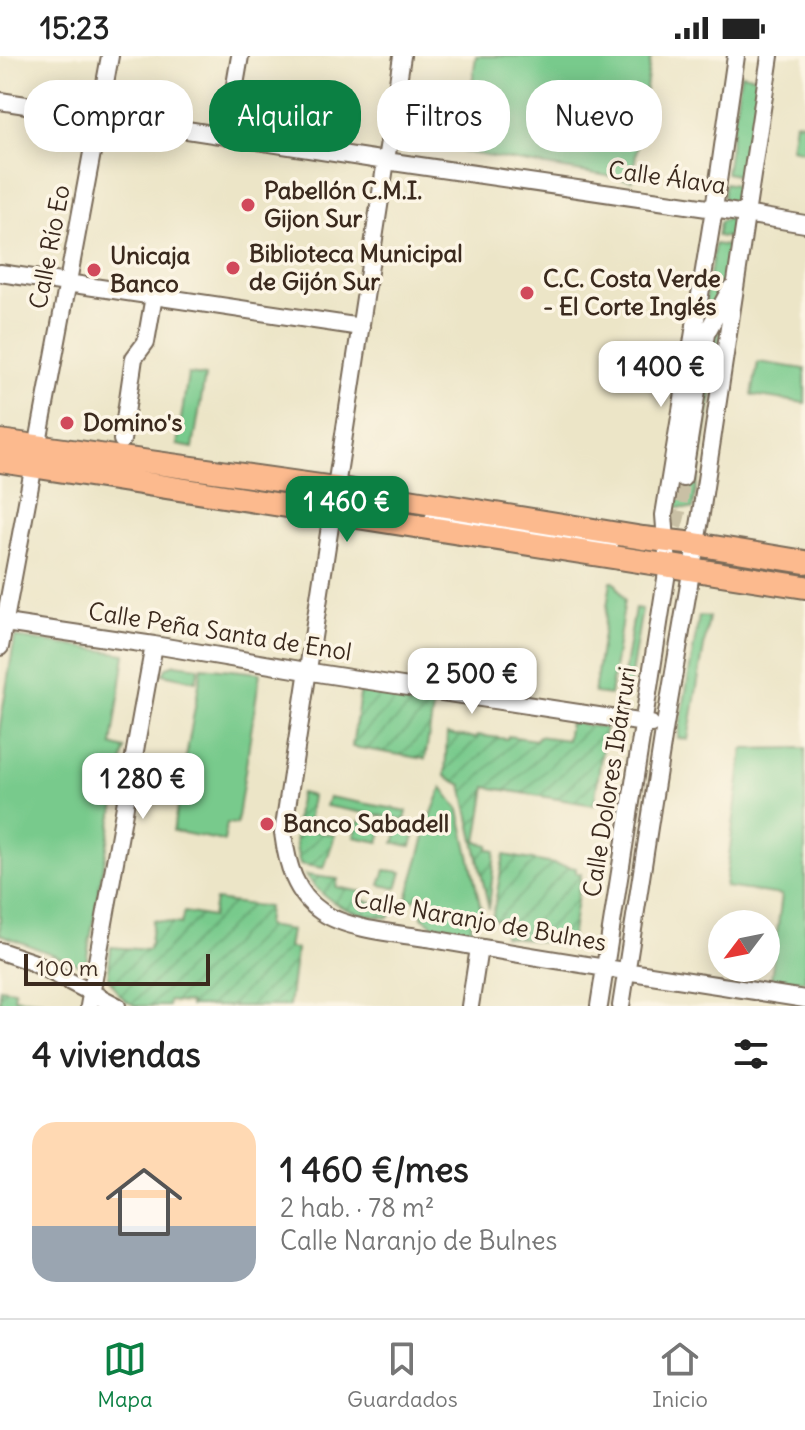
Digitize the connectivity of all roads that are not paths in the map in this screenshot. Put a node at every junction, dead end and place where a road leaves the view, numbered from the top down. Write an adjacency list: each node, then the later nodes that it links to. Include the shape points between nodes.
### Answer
1 (110, 56): 6 (street, Calle Río Eo)
2 (240, 56): 7 (street)
3 (402, 56): 12 (street, Calle Naranjo de Bulnes)
4 (736, 56): 13 (street)
5 (770, 56): 14 (street)
6 (106, 80)
7 (236, 80)
8 (0, 101): 9 (street, Calle Álava)
9 (24, 105)
10 (92, 152): 18 (street, Calle Río Eo)
11 (326, 152): 12 (street, Calle Álava)
12 (386, 161): 13 (street, Calle Álava); 20 (street, Calle Naranjo de Bulnes)
13 (714, 209): 14 (street, Calle Álava); 29 (street, via 664,515)
14 (746, 214): 15 (street, Calle Álava); 17 (street)
15 (805, 224)
16 (0, 273): 18 (street)
17 (736, 281): 25 (street, via 706,334); 31 (street)
18 (67, 283): 19 (street); 23 (street, Calle Río Eo)
19 (154, 296): 20 (street); 21 (street, via 146,342 134,358)
20 (361, 327): 26 (street, Calle Naranjo de Bulnes)
21 (122, 440)
22 (0, 441): 23 (main road)
23 (35, 456): 24 (main road); 26 (main road); 27 (main road); 32 (street, Calle Río Eo)
24 (0, 461)
25 (683, 478)
26 (335, 488): 27 (street, Calle Naranjo de Bulnes); 29 (main road)
27 (332, 513): 28 (main road); 39 (street, Calle Naranjo de Bulnes)
28 (400, 522): 30 (street, via 475,523); 34 (main road)
29 (667, 542): 31 (main road); 34 (street)
30 (610, 544)
31 (695, 544): 33 (main road); 34 (street)
32 (9, 554): 36 (street, Calle Río Eo)
33 (805, 562)
34 (680, 568): 35 (main road); 40 (street, Calle Dolores Ibárruri); 41 (street, Calle Dolores Ibárruri)
35 (805, 587)
36 (5, 623): 37 (street, Calle Peña Santa de Enol); 38 (street, Calle Río Eo)
37 (154, 645): 39 (street, Calle Peña Santa de Enol); 46 (street)
38 (0, 647)
39 (308, 671): 40 (street, Calle Peña Santa de Enol); 42 (street, Calle Naranjo de Bulnes, via 283,833 297,885 323,913 353,925)
40 (644, 723): 41 (street, Calle Peña Santa de Enol); 44 (street, Calle Dolores Ibárruri)
41 (665, 725): 45 (street, Calle Dolores Ibárruri)
42 (479, 948): 44 (street, Calle Naranjo de Bulnes); 49 (street)
43 (0, 951): 46 (street, via 32,962)
44 (605, 968): 45 (street, Calle Naranjo de Bulnes); 50 (street, Calle Dolores Ibárruri)
45 (627, 971): 47 (street, Calle Naranjo de Bulnes); 51 (street, Calle Dolores Ibárruri)
46 (90, 999): 48 (street)
47 (805, 999)
48 (117, 1006)
49 (470, 1006)
50 (599, 1006)
51 (621, 1006)

